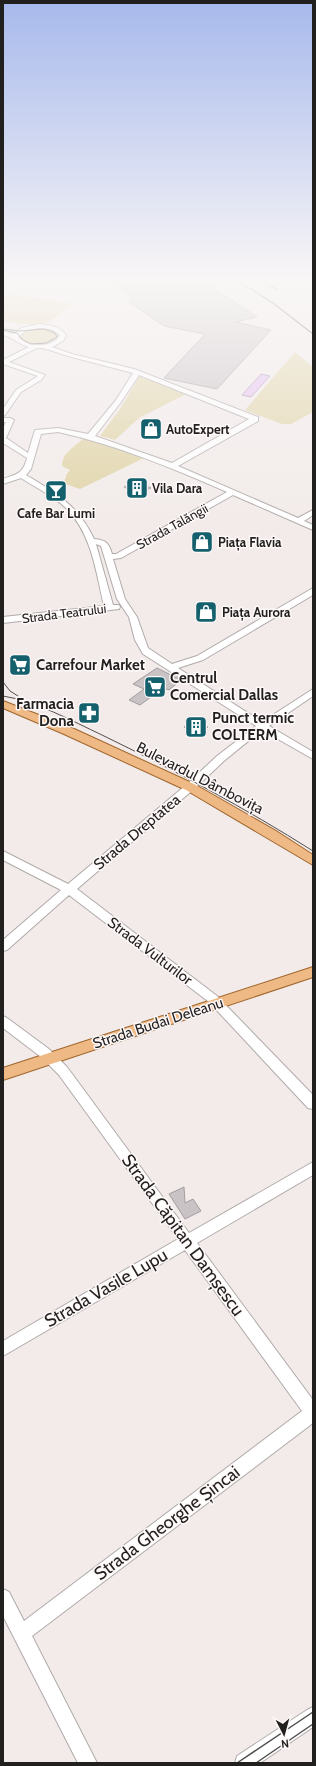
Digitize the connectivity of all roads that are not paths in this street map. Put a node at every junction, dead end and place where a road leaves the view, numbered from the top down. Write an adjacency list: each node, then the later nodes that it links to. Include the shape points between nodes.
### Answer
1 (97, 361): 3 (street)
2 (3, 362): 4 (street, via 42,375 18,391)
3 (137, 372): 6 (street, via 119,401); 9 (street, via 255,419)
4 (3, 414)
5 (3, 420): 7 (street, via 10,420)
6 (90, 437): 8 (street, via 42,430 37,434); 9 (street)
7 (3, 438): 8 (street)
8 (30, 457): 10 (street, via 28,470)
9 (172, 466): 12 (street)
10 (21, 475): 11 (street); 16 (street, via 59,498 70,508 82,523)
11 (3, 482)
12 (236, 493): 14 (street); 17 (street, Strada Talăngii, via 118,556)
13 (313, 512): 14 (street)
14 (299, 521): 15 (street)
15 (313, 528)
16 (93, 545): 17 (street, via 103,543); 20 (street)
17 (110, 557): 19 (street)
18 (313, 591): 22 (street, via 200,658)
19 (124, 606): 20 (street, Strada Teatrului); 22 (street, via 132,616 144,650)
20 (109, 608): 21 (street, Strada Teatrului)
21 (3, 620)
22 (170, 668): 26 (street)
23 (313, 692): 26 (street, Strada Dreptatea)
24 (3, 704): 27 (main road, Bulevardul Dâmbovița)
25 (3, 713): 27 (main road, Bulevardul Dâmbovița)
26 (262, 726): 28 (street); 29 (street, Strada Dreptatea, via 221,758)
27 (68, 731): 29 (main road, Bulevardul Dâmbovița)
28 (313, 756)
29 (190, 787): 31 (main road, Bulevardul Dâmbovița); 32 (street, Strada Dreptatea)
30 (3, 855): 32 (street, Strada Vulturilor)
31 (313, 861)
32 (69, 889): 33 (street, Strada Dreptatea); 35 (street, Strada Vulturilor)
33 (3, 947)
34 (313, 972): 35 (main road, Strada Budai Deleanu)
35 (219, 1004): 37 (main road, Strada Budai Deleanu); 39 (street, Strada Vulturilor)
36 (3, 1021): 37 (street, Strada Căpitan Damșescu)
37 (51, 1058): 38 (main road, Strada Budai Deleanu); 41 (street, Strada Căpitan Damșescu)
38 (3, 1074)
39 (313, 1104)
40 (313, 1168): 41 (street, Strada Vasile Lupu)
41 (188, 1240): 42 (street, Strada Vasile Lupu); 43 (street, Strada Căpitan Damșescu)
42 (3, 1349)
43 (313, 1413): 45 (street, Strada Gheorghe Șincai)
44 (3, 1598): 45 (street)
45 (21, 1634): 47 (street)
46 (313, 1716): 48 (street)
47 (88, 1763)
48 (244, 1763)

